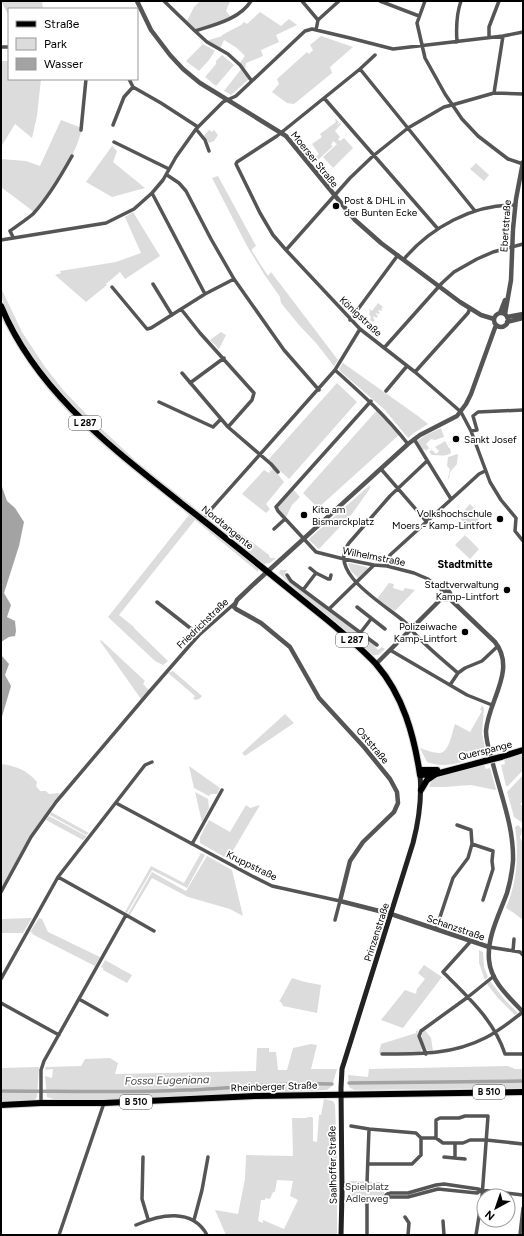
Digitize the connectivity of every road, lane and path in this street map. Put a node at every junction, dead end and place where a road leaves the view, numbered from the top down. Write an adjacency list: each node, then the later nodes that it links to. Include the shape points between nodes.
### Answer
1 (137, 1): 10 (street, Moerser Straße)
2 (164, 1): 14 (street)
3 (252, 1): 14 (street, via 241,12)
4 (302, 1): 12 (street)
5 (339, 1): 12 (street)
6 (380, 1): 11 (street)
7 (425, 1): 11 (street)
8 (461, 1): 18 (street, via 456,25)
9 (499, 1): 17 (street, via 489,27)
10 (139, 12): 29 (street, Moerser Straße, via 183,69)
11 (419, 16): 19 (street, via 417,23)
12 (318, 20): 13 (street)
13 (316, 30): 19 (street, via 393,49); 24 (street, via 305,32)
14 (195, 31): 24 (street, via 207,42 228,54)
15 (523, 32): 16 (street)
16 (503, 36): 17 (street); 26 (street)
17 (489, 38): 18 (street)
18 (457, 42): 19 (street)
19 (422, 45): 30 (street, via 425,58)
20 (375, 55): 21 (street)
21 (360, 69): 28 (street); 33 (street)
22 (86, 80): 34 (street)
23 (129, 80): 25 (street)
24 (251, 80): 29 (street)
25 (133, 88): 31 (street, via 124,97); 32 (street, via 161,102)
26 (494, 93): 27 (street); 30 (street)
27 (523, 94)
28 (324, 98): 35 (street); 39 (street)
29 (227, 100): 32 (street); 35 (street, Moerser Straße)
30 (452, 104): 33 (street); 40 (street, via 482,140 508,159)
31 (113, 125)
32 (197, 128): 37 (street); 41 (street)
33 (408, 128): 39 (street); 46 (street)
34 (81, 130)
35 (281, 132): 44 (street, Moerser Straße); 52 (street, Königstraße, via 236,164 260,213)
36 (114, 142): 41 (street)
37 (209, 151)
38 (72, 156): 48 (street, via 34,212 10,231)
39 (373, 156): 44 (street); 47 (street)
40 (523, 163): 45 (street, Ebertstraße)
41 (169, 169): 42 (street)
42 (166, 175): 43 (street); 55 (street, via 186,191)
43 (152, 194): 48 (street, via 134,209 106,223); 59 (street)
44 (334, 196): 52 (street); 53 (street, Moerser Straße, via 353,219)
45 (515, 205): 46 (street, via 498,205); 51 (street, Ebertstraße)
46 (475, 210): 47 (street)
47 (438, 230): 54 (street)
48 (13, 237): 49 (street)
49 (1, 240)
50 (523, 244): 51 (street)
51 (512, 246): 57 (street, via 493,252 454,272); 65 (street, Ebertstraße, via 509,293)
52 (286, 250): 67 (street, Königstraße)
53 (398, 256): 54 (street, Moerser Straße); 67 (street)
54 (404, 259): 57 (street, Moerser Straße)
55 (234, 279): 59 (street); 77 (street, via 284,350)
56 (153, 284): 64 (street)
57 (440, 286): 61 (street, Moerser Straße); 70 (street)
58 (112, 287): 64 (street, via 147,329)
59 (205, 294): 62 (street)
60 (1, 306): 105 (main road, Nordtangente / L 287, via 32,361 80,418 116,451)
61 (470, 308): 65 (street, Moerser Straße); 74 (street)
62 (181, 309): 64 (street); 71 (street)
63 (523, 314): 65 (street)
64 (172, 315)
65 (501, 317): 66 (street); 68 (street); 68 (street, via 505,325)
66 (523, 318)
67 (350, 320): 69 (street, Königstraße)
68 (498, 326): 82 (street)
69 (360, 329): 70 (street, Königstraße); 73 (street)
70 (384, 348): 72 (street, Königstraße)
71 (224, 358): 76 (street); 84 (street, via 252,389 254,396)
72 (407, 366): 74 (street, Königstraße); 78 (street)
73 (335, 370): 77 (street); 79 (street)
74 (415, 372): 82 (street, Königstraße)
75 (182, 373): 76 (street)
76 (190, 383): 83 (street)
77 (319, 390): 88 (street)
78 (386, 391)
79 (371, 401): 87 (street); 96 (street, via 276,507)
80 (160, 402): 83 (street, via 213,427)
81 (523, 410): 85 (street, via 478,412 474,416 478,430)
82 (461, 412): 85 (street, Königstraße); 86 (street, Friedrichstraße)
83 (221, 419): 84 (street)
84 (228, 427): 88 (street)
85 (471, 431): 91 (street, Königstraße)
86 (414, 439): 87 (street, Friedrichstraße); 89 (street)
87 (408, 444): 90 (street, Friedrichstraße)
88 (260, 455): 92 (street); 95 (street)
89 (427, 461): 93 (street); 94 (street)
90 (381, 469): 93 (street); 99 (street, Friedrichstraße)
91 (485, 471): 94 (street); 100 (street, Königstraße, via 494,490 516,518 515,531)
92 (278, 472)
93 (397, 488): 97 (street); 101 (street, via 346,546)
94 (451, 499): 97 (street)
95 (206, 515)
96 (285, 519): 98 (street); 99 (street, Wilhelmstraße)
97 (426, 522): 103 (street, via 390,555)
98 (274, 529)
99 (304, 539): 101 (street, Wilhelmstraße, via 316,552); 105 (street, Friedrichstraße)
100 (523, 541)
101 (344, 559): 102 (street, Wilhelmstraße); 109 (street, via 346,569)
102 (374, 565): 103 (street, Wilhelmstraße); 109 (street)
103 (387, 566): 111 (street, Wilhelmstraße, via 424,577)
104 (310, 568): 106 (street)
105 (268, 571): 115 (street, Friedrichstraße); 126 (main road, Nordtangente / L 287, via 356,644)
106 (316, 573): 108 (street, via 328,579); 110 (street)
107 (287, 575): 110 (street)
108 (331, 575)
109 (357, 582): 117 (street); 120 (street)
110 (303, 590): 117 (street)
111 (443, 591): 112 (street); 113 (street, via 450,592)
112 (442, 598): 113 (street); 120 (street)
113 (449, 598): 124 (street)
114 (157, 602): 122 (street)
115 (234, 604): 122 (street, Friedrichstraße); 144 (street, Oststraße, via 236,609 261,623 290,647 319,698 364,747 390,779 397,792 398,803 394,812 363,842 350,861)
116 (357, 607): 118 (street)
117 (329, 609): 121 (street)
118 (371, 619): 119 (street); 121 (street)
119 (385, 629)
120 (411, 629): 125 (street); 127 (street)
121 (361, 632): 123 (street)
122 (199, 635): 142 (street, Friedrichstraße, via 56,802 31,837)
123 (377, 645)
124 (498, 646): 127 (street, via 482,661); 129 (street, via 503,659 503,670)
125 (390, 650): 126 (street); 128 (street)
126 (376, 664): 131 (main road, Nordtangente / L 287, via 404,710)
127 (458, 673): 128 (street)
128 (450, 685): 129 (street)
129 (492, 705): 152 (street, via 487,725 487,739 506,806 513,845 511,876)
130 (523, 750): 134 (main road, Querspange, bridge)
131 (418, 759): 133 (main road, Nordtangente / L 287); 134 (main road)
132 (152, 762): 137 (street, via 145,765)
133 (420, 772): 134 (main road, Querspange); 136 (main road, Prinzenstraße)
134 (436, 772): 136 (main road)
135 (222, 790): 139 (street)
136 (421, 790): 145 (main road, Prinzenstraße, via 417,830)
137 (116, 803): 139 (street, Kruppstraße); 141 (street)
138 (457, 825): 140 (street, via 471,830)
139 (192, 844): 144 (street, Kruppstraße, via 272,886)
140 (472, 844): 143 (street, via 493,851 494,856 493,869); 148 (street, via 468,858 452,881)
141 (58, 877): 146 (street); 156 (street)
142 (1, 892)
143 (483, 900)
144 (340, 901): 145 (street, Kruppstraße); 147 (street, Oststraße)
145 (391, 914): 148 (street, Schanzstraße); 168 (main road, Prinzenstraße, via 344,1064)
146 (126, 915): 149 (street); 158 (street)
147 (335, 920)
148 (436, 929): 151 (street, Schanzstraße)
149 (154, 931)
150 (514, 939): 153 (street)
151 (471, 941): 152 (street, Schanzstraße); 157 (street, via 443,972)
152 (489, 947): 153 (street); 155 (street, Schanzstraße, via 489,960)
153 (513, 951): 154 (street)
154 (523, 955)
155 (494, 976): 157 (street); 160 (street, Schanzstraße)
156 (1, 979)
157 (468, 997): 162 (street); 165 (street, via 421,1031 419,1036)
158 (79, 999): 161 (street); 163 (street)
159 (1, 1003): 163 (street)
160 (523, 1012): 162 (street)
161 (107, 1015)
162 (496, 1032): 165 (street, via 461,1048); 166 (street, via 505,1054)
163 (58, 1035): 169 (street, via 41,1070)
164 (382, 1054): 165 (street)
165 (426, 1054)
166 (523, 1054)
167 (523, 1092): 168 (main road, Rheinberger Straße / B 510)
168 (341, 1094): 170 (main road, Rheinberger Straße / B 510); 197 (main road, Saalhoffer Straße)
169 (41, 1103): 170 (main road, Rheinberger Straße / B 510); 171 (main road, Rheinberger Straße / B 510)
170 (104, 1103): 195 (street)
171 (1, 1105)
172 (351, 1126): 173 (street)
173 (369, 1129): 174 (street, via 416,1133); 184 (street)
174 (421, 1138): 175 (street); 184 (street, via 421,1156 412,1164)
175 (436, 1138): 176 (street, via 436,1120 440,1118 488,1116); 177 (street, via 443,1143)
176 (486, 1140): 177 (street, via 470,1140); 178 (street); 186 (street)
177 (455, 1144): 182 (street)
178 (523, 1144)
179 (143, 1157): 191 (street, via 142,1199)
180 (208, 1157): 192 (street)
181 (444, 1157): 182 (street)
182 (455, 1158): 183 (street)
183 (465, 1159)
184 (368, 1164): 185 (street)
185 (367, 1183)
186 (481, 1188)
187 (481, 1190): 187 (street, via 444,1184 408,1193 386,1195 409,1197 438,1189 477,1193)
188 (367, 1203): 198 (street)
189 (523, 1208): 201 (street)
190 (405, 1217): 199 (street, via 409,1223)
191 (148, 1219): 192 (street, via 180,1216); 194 (street)
192 (194, 1220): 196 (street)
193 (443, 1221): 200 (street)
194 (136, 1225)
195 (60, 1235)
196 (207, 1235)
197 (341, 1235)
198 (366, 1235)
199 (408, 1235)
200 (444, 1235)
201 (520, 1235)

